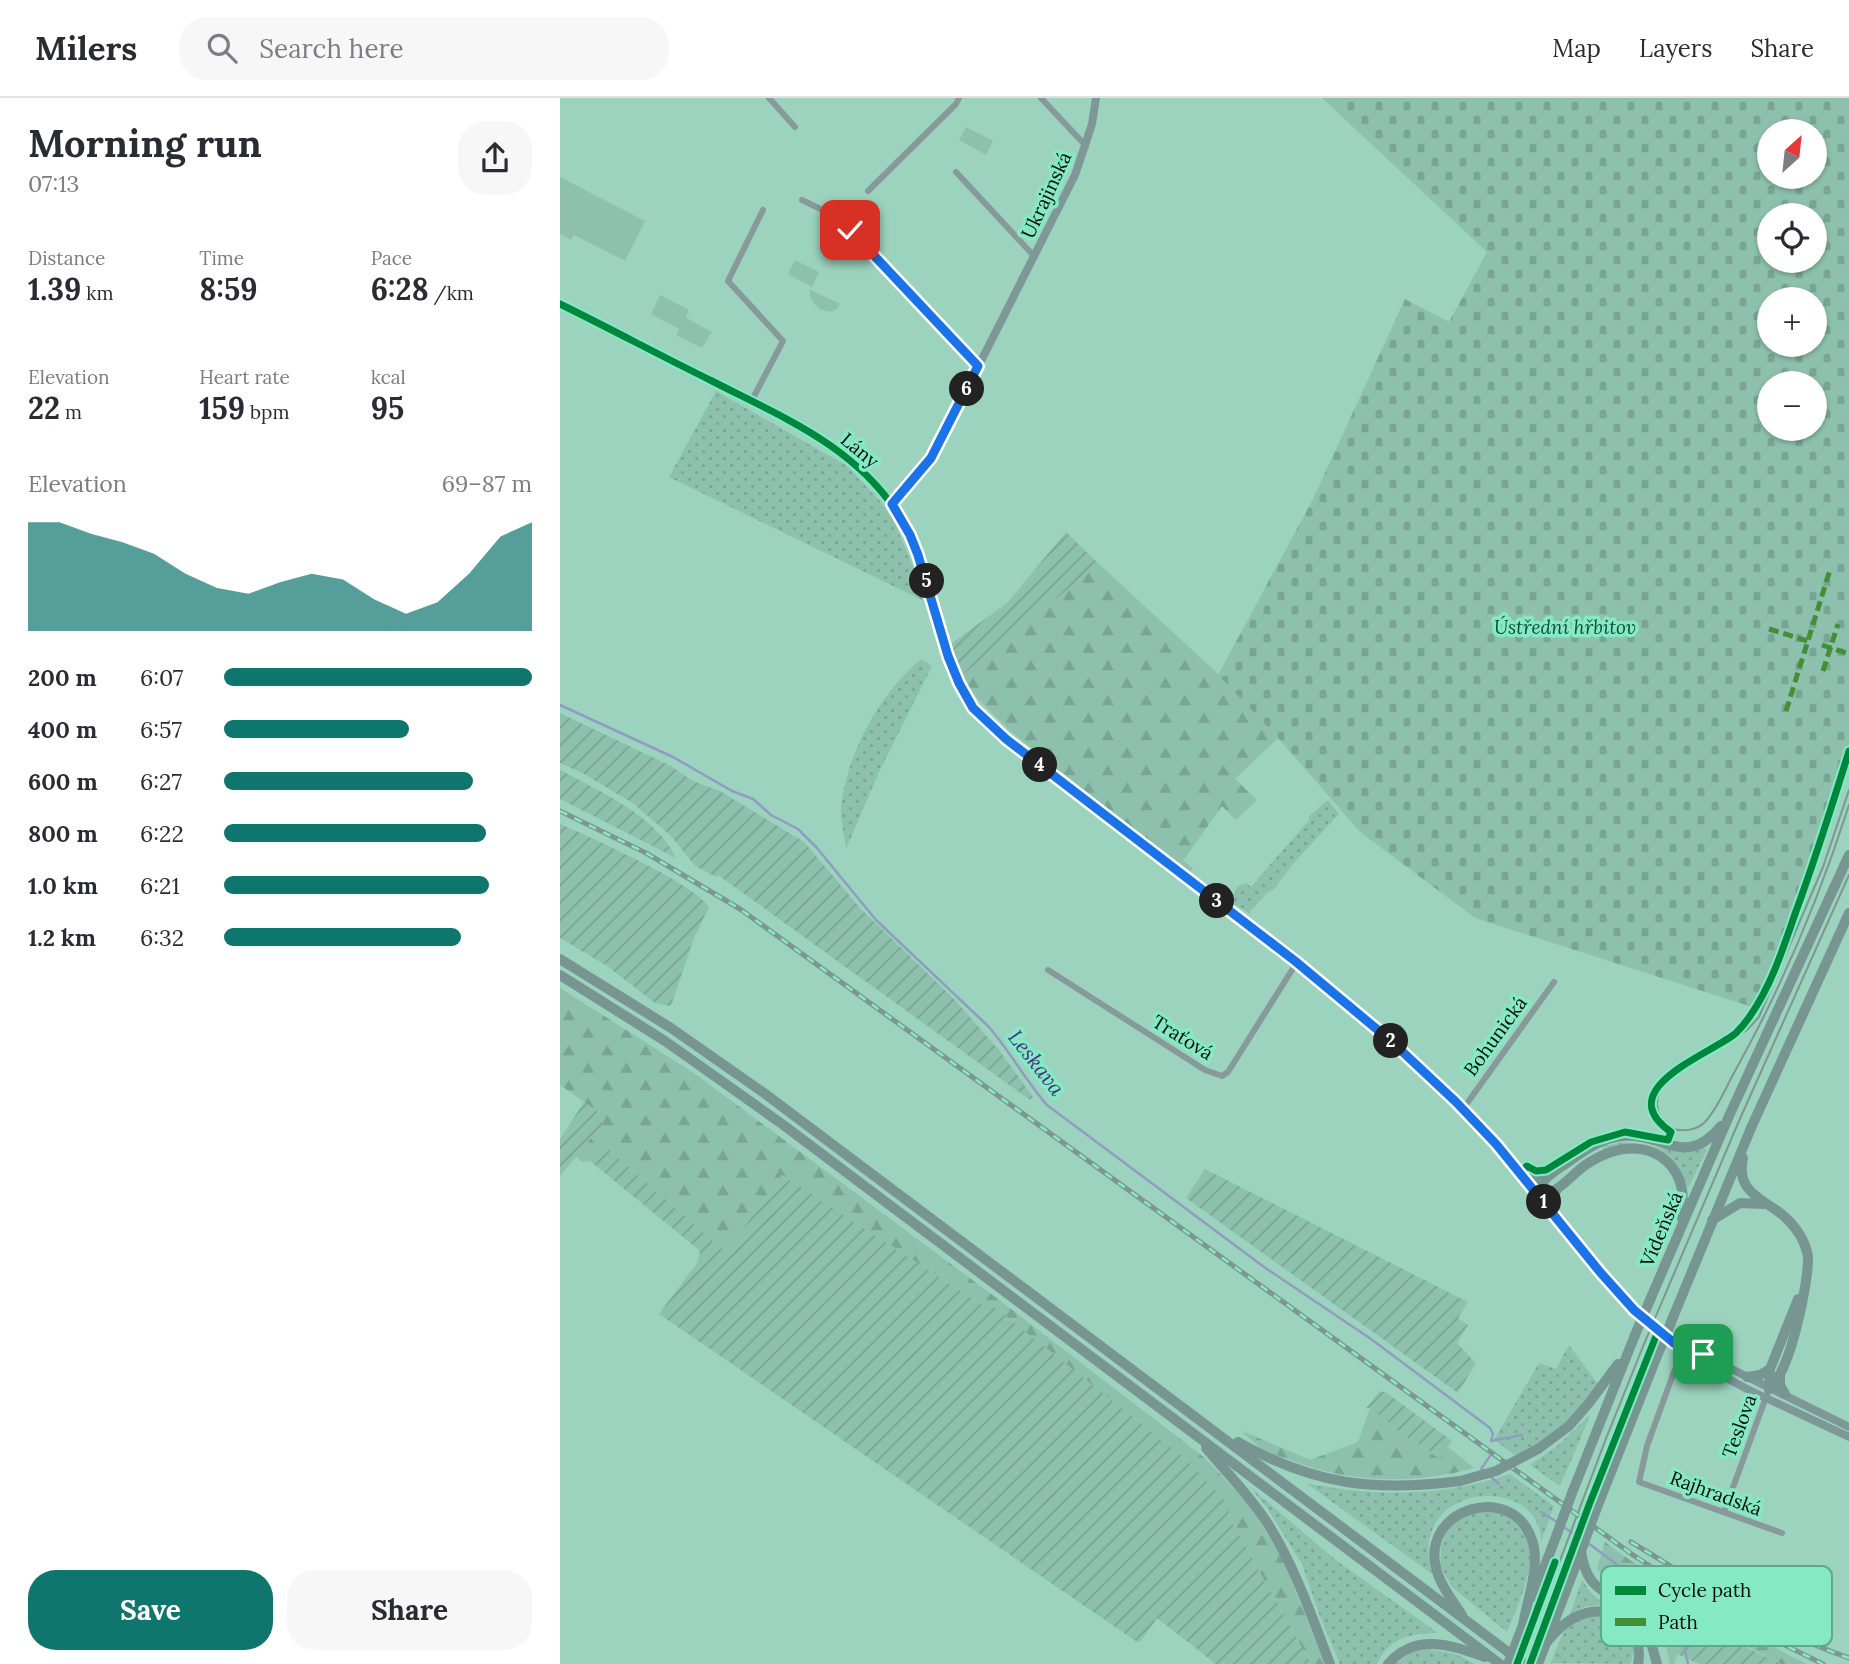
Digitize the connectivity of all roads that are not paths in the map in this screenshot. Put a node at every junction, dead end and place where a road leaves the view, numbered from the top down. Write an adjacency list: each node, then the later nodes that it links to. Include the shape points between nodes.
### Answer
1 (769, 98): 5 (street)
2 (959, 98): 8 (street)
3 (1041, 98): 6 (street, Ukrajinská)
4 (1096, 98): 6 (street, Ukrajinská)
5 (795, 127)
6 (1086, 146): 11 (street, Ukrajinská)
7 (956, 172): 11 (street, Ukrajinská)
8 (868, 191)
9 (803, 200): 13 (street, via 835,216 850,230)
10 (763, 210): 14 (street, via 728,281 783,341)
11 (1034, 256): 13 (street, Ukrajinská)
12 (560, 304): 14 (street, Lány)
13 (978, 366): 15 (street, Ukrajinská, via 931,458)
14 (751, 401): 15 (street, Lány, via 841,451)
15 (892, 504): 19 (street, Lány, via 915,546 954,674 973,708 1017,747)
16 (1849, 855): 25 (highway, Vídeňská)
17 (1849, 913): 26 (highway)
18 (560, 959): 42 (highway, via 764,1093)
19 (1297, 962): 20 (street, Traťová, via 1222,1076 1205,1070); 23 (street, Lány)
20 (1048, 970)
21 (560, 975): 44 (highway, via 716,1076)
22 (1554, 982): 24 (street, Bohunická)
23 (1343, 999): 24 (street, Bohunická)
24 (1463, 1109): 27 (street, Bohunická)
25 (1730, 1116): 28 (highway, via 1696,1147 1620,1136 1592,1146); 34 (highway, Vídeňská)
26 (1751, 1128): 31 (highway, via 1741,1173 1749,1191); 33 (highway)
27 (1520, 1172): 28 (highway); 30 (street, Bohunická)
28 (1546, 1178): 30 (highway)
29 (1557, 1189): 30 (highway); 32 (highway, via 1551,1201); 34 (highway, via 1611,1152 1639,1150 1656,1155 1675,1169 1683,1187)
30 (1538, 1194): 32 (street, Bohunická)
31 (1766, 1205): 33 (highway, via 1740,1203); 38 (highway, via 1785,1217 1802,1238 1808,1256 1806,1277)
32 (1553, 1214): 36 (street, Bohunická, via 1634,1310)
33 (1712, 1220): 48 (highway, bridge)
34 (1675, 1240): 35 (highway, Vídeňská, bridge)
35 (1633, 1339): 42 (highway, bridge, via 1569,1426 1538,1450 1496,1471 1460,1481 1380,1487 1328,1479 1280,1463); 52 (highway, Vídeňská, bridge)
36 (1674, 1343): 39 (street, Bohunická); 40 (street, Bohunická, via 1697,1363)
37 (1675, 1368): 46 (street, Rajhradská, via 1639,1482)
38 (1775, 1371): 39 (highway); 40 (highway); 41 (highway)
39 (1748, 1377): 40 (street, Bohunická)
40 (1767, 1393): 41 (street, Bohunická); 45 (street, Bohunická); 46 (street, Teslova)
41 (1785, 1394): 43 (street, Bohunická)
42 (1198, 1419): 51 (highway)
43 (1849, 1427)
44 (1190, 1430): 56 (highway); 57 (highway, via 1272,1531)
45 (1849, 1437)
46 (1724, 1513): 47 (street, Rajhradská)
47 (1782, 1533)
48 (1581, 1551): 49 (highway, via 1584,1566); 53 (highway)
49 (1601, 1589)
50 (1601, 1612): 53 (highway, via 1580,1615)
51 (1466, 1620): 52 (highway, via 1440,1580 1435,1549 1442,1530 1455,1517 1470,1509 1493,1507 1517,1518 1532,1539 1535,1560); 59 (highway)
52 (1522, 1625): 56 (highway, Vídeňská, bridge)
53 (1546, 1643): 60 (highway)
54 (1638, 1646): 61 (highway)
55 (1651, 1646): 62 (highway)
56 (1502, 1663): 58 (highway, via 1433,1643 1410,1647)
57 (1330, 1664)
58 (1388, 1664)
59 (1524, 1664)
60 (1538, 1664)
61 (1638, 1664)
62 (1657, 1664)

